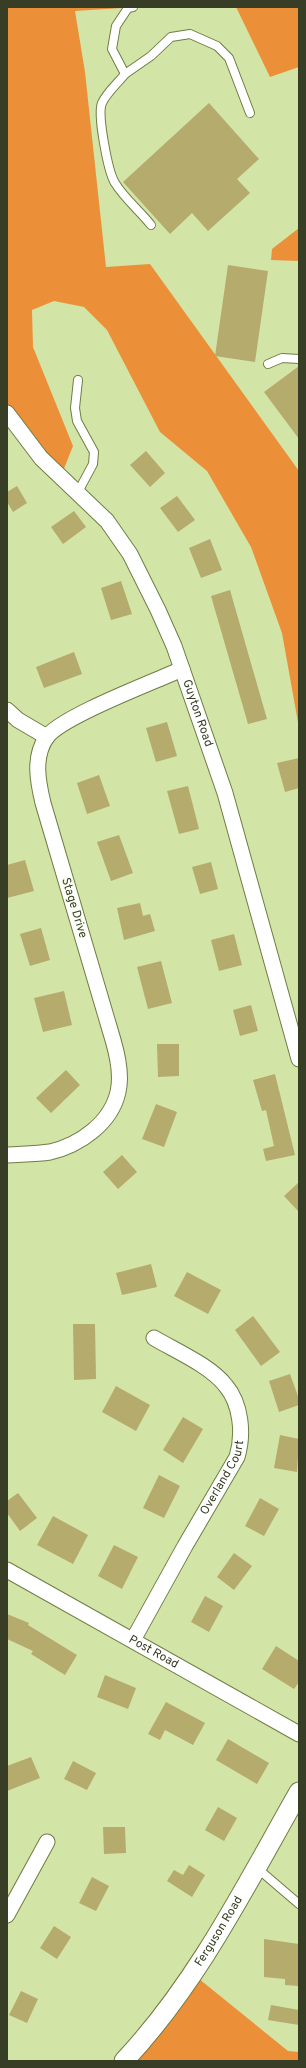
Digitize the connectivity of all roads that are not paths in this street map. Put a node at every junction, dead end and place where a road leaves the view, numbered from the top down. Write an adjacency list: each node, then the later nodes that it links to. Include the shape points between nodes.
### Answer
1 (133, 7): 2 (lane, via 128,8 116,26 112,49)
2 (125, 74): 3 (lane, via 151,56 171,37 190,34 217,46 229,58); 4 (lane, via 101,104 101,122 115,183)
3 (250, 113)
4 (151, 225)
5 (299, 359): 6 (lane, via 282,358)
6 (268, 364)
7 (78, 380): 9 (lane, via 75,408 78,420 94,452 93,464)
8 (7, 413): 9 (street, Guyton Road, via 32,447)
9 (78, 492): 10 (street, Guyton Road, via 107,521 130,554 161,617)
10 (182, 669): 12 (street, via 66,722); 13 (street, Guyton Road, via 225,793)
11 (7, 710): 12 (street, via 18,720)
12 (47, 737): 14 (street, Stage Drive, via 38,761 39,785 113,1040 119,1064 119,1082 116,1100 107,1116 82,1139 50,1152)
13 (299, 1059)
14 (7, 1155)
15 (154, 1338): 17 (street, Overland Court, via 207,1369 227,1386 240,1418 241,1441 238,1457)
16 (7, 1570): 17 (street, Post Road)
17 (133, 1640): 18 (street, Post Road)
18 (299, 1734)
19 (299, 1792): 21 (street, Ferguson Road)
20 (46, 1842): 23 (street)
21 (256, 1867): 22 (lane); 24 (street, Ferguson Road, via 172,2006)
22 (299, 1904)
23 (7, 1915)
24 (124, 2061)

